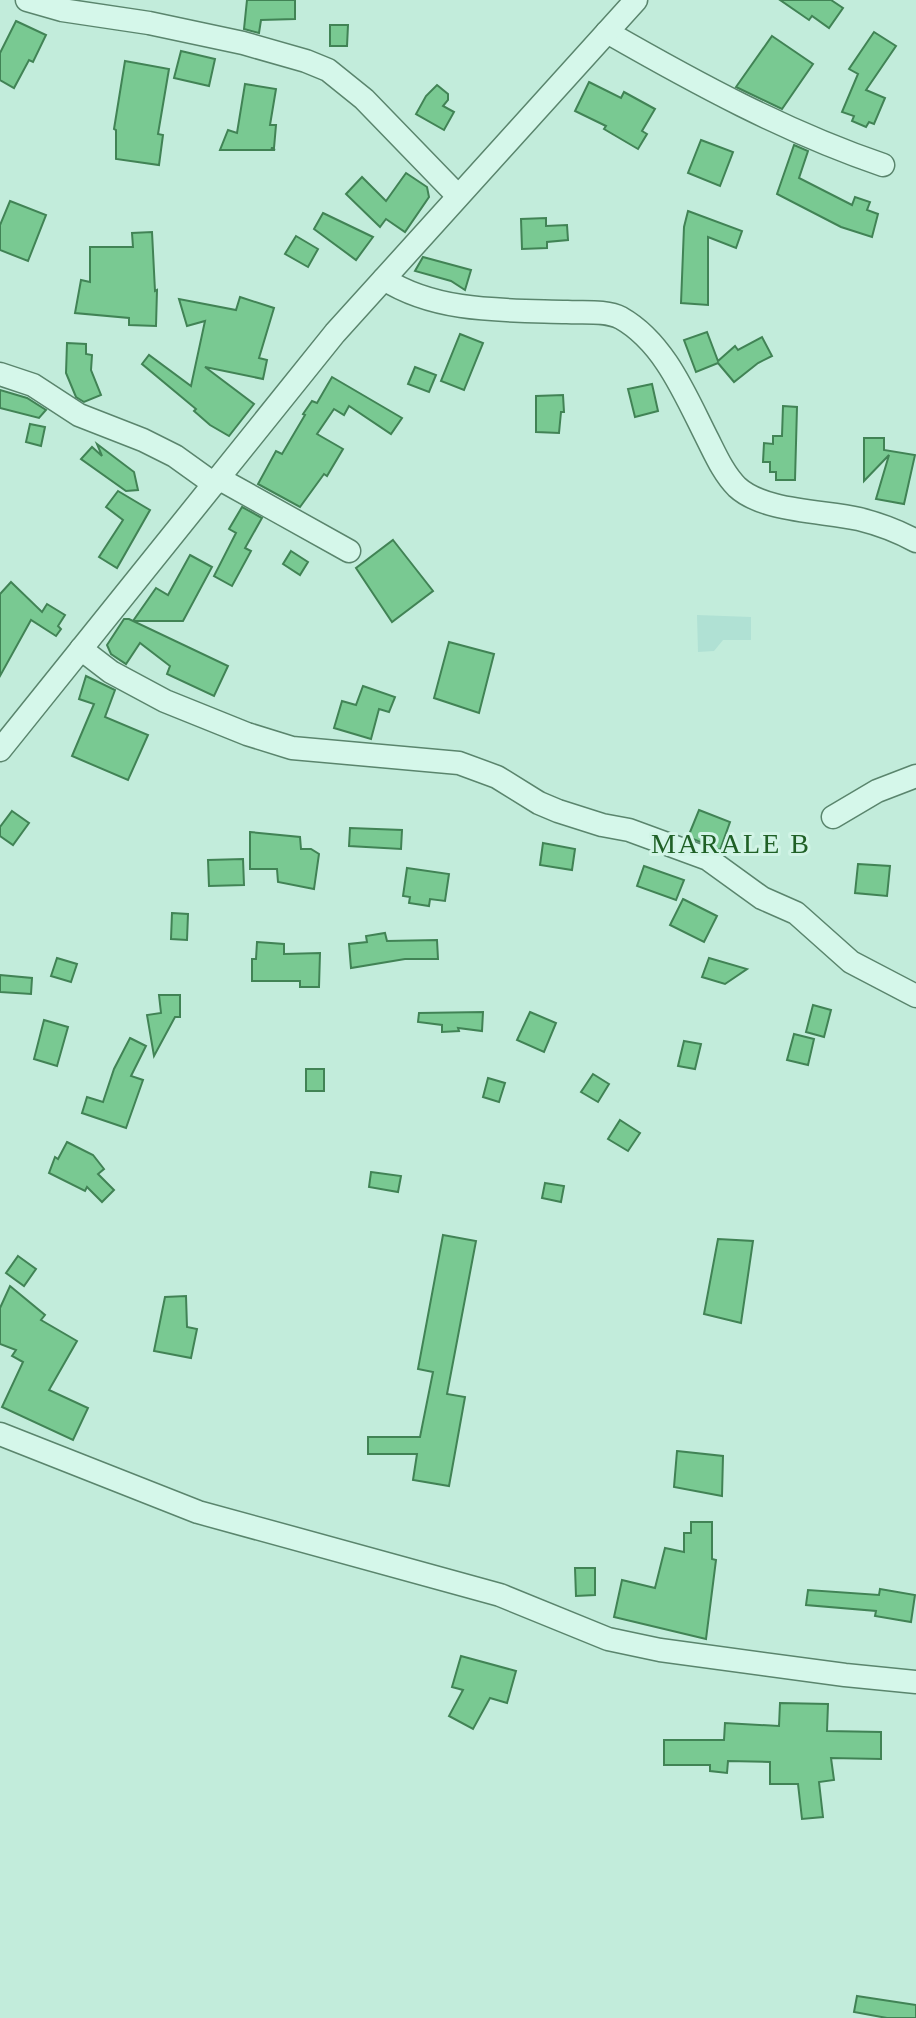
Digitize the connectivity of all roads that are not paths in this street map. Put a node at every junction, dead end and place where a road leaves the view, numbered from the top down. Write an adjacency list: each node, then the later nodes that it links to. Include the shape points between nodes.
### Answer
1 (27, 0): 5 (street, via 243,43 328,70 364,99)
2 (636, 0): 3 (street)
3 (607, 32): 4 (street, via 764,117); 5 (street)
4 (883, 165)
5 (458, 196): 6 (street)
6 (384, 279): 8 (street); 9 (street, via 404,292 440,302 622,319 668,367 720,464 739,488 769,504 861,520)
7 (0, 374): 8 (street, via 33,385 79,415 143,440)
8 (216, 481): 10 (street); 11 (street)
9 (916, 541)
10 (349, 551)
11 (81, 649): 12 (street); 15 (street, via 165,701 247,734 292,748 459,763 558,811 708,859 762,898 796,913 851,962)
12 (0, 750)
13 (916, 776): 14 (street)
14 (833, 817)
15 (916, 996)
16 (0, 1434): 17 (street, via 198,1512 500,1595 608,1639)
17 (916, 1682)

